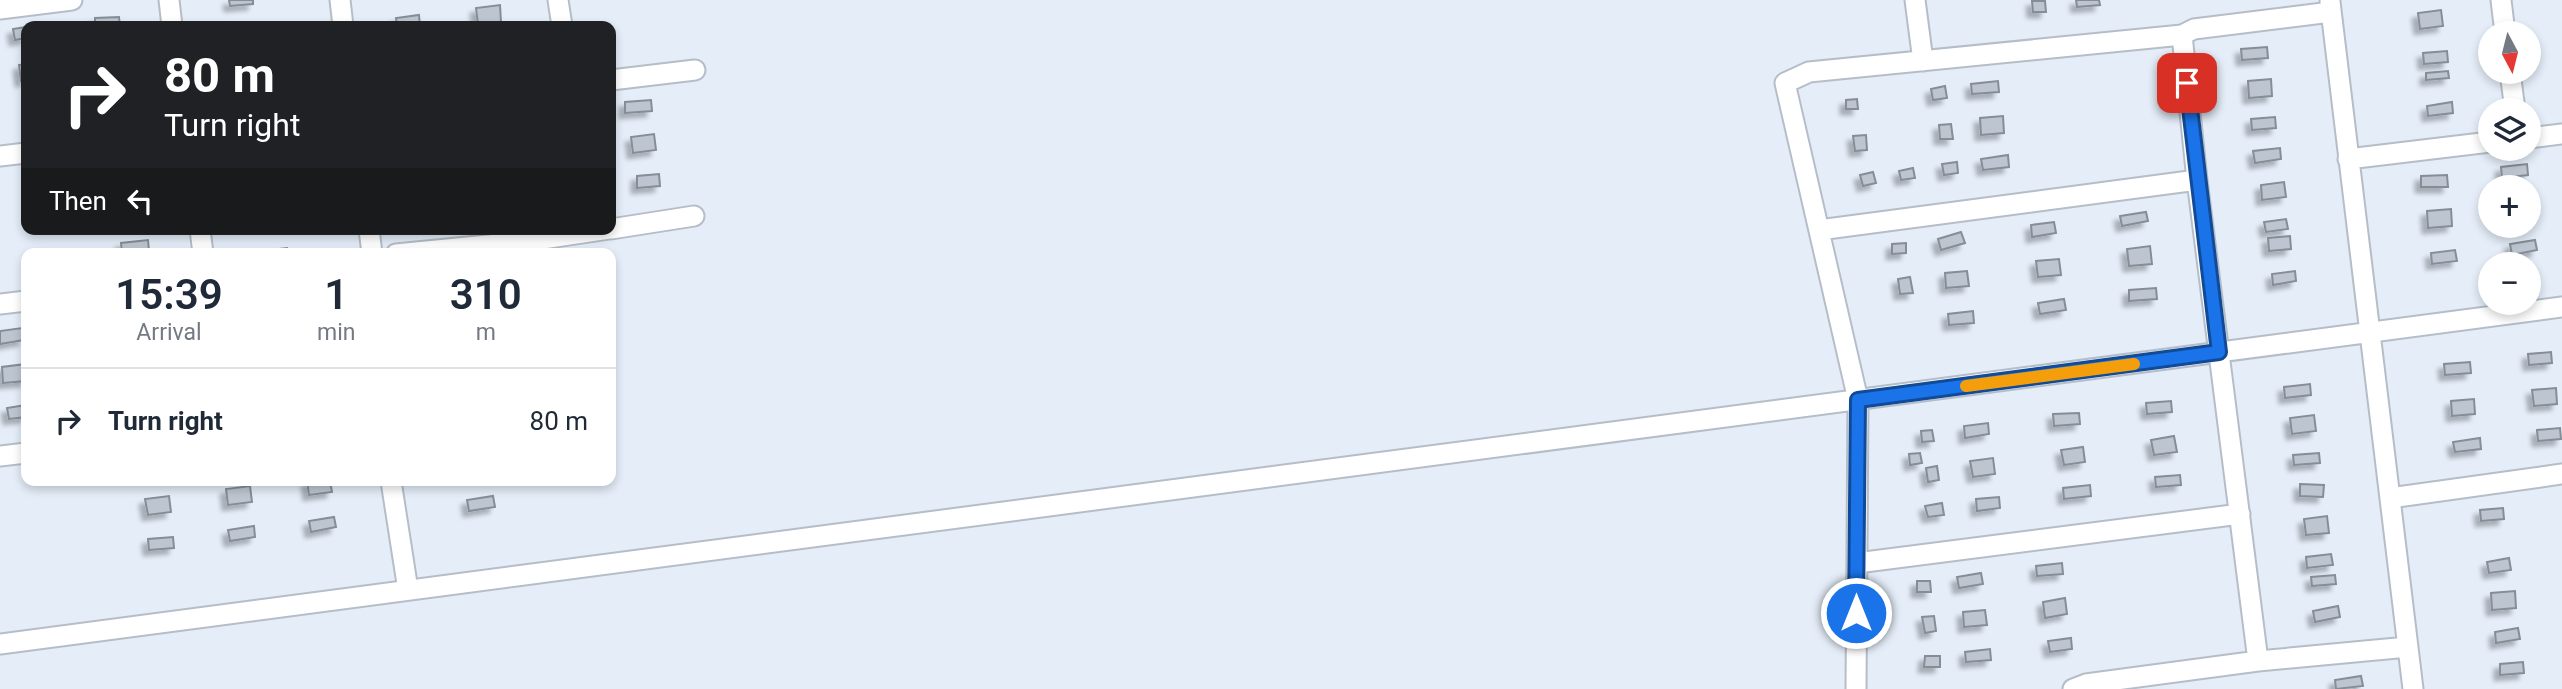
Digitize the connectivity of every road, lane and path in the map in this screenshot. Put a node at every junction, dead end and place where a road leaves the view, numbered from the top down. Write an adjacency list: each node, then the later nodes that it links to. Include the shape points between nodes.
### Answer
1 (72, 0): 7 (street)
2 (169, 0): 10 (street)
3 (340, 0): 11 (street)
4 (558, 0): 12 (street)
5 (1915, 0): 15 (street)
6 (2501, 0): 13 (street)
7 (38, 2): 9 (street)
8 (2330, 6): 14 (street, via 2194,29); 23 (street)
9 (0, 9)
10 (171, 21)
11 (342, 21)
12 (561, 21)
13 (2504, 21)
14 (2182, 35): 15 (street); 24 (street)
15 (1923, 61): 27 (street, via 1809,72 1785,83)
16 (695, 70): 17 (street)
17 (616, 79)
18 (2562, 134): 19 (street)
19 (2541, 137)
20 (2478, 143): 23 (street)
21 (21, 154): 22 (street)
22 (0, 156)
23 (2348, 159): 33 (street)
24 (2197, 180): 27 (street); 34 (street)
25 (694, 216): 26 (street)
26 (616, 228)
27 (1819, 230): 35 (street)
28 (570, 235): 29 (street)
29 (457, 248)
30 (21, 302): 31 (street)
31 (0, 304)
32 (2562, 307): 33 (street)
33 (2370, 333): 34 (street); 40 (street)
34 (2219, 352): 35 (street); 41 (street)
35 (1858, 400): 42 (street); 43 (street)
36 (21, 454): 37 (street)
37 (0, 456)
38 (2561, 479): 40 (street)
39 (392, 486): 43 (street)
40 (2389, 498): 45 (street)
41 (2240, 514): 42 (street); 46 (street)
42 (1857, 563): 47 (street)
43 (408, 590): 44 (street)
44 (0, 644)
45 (2407, 648): 46 (street); 49 (street)
46 (2258, 661): 48 (street)
47 (1856, 689)
48 (2073, 689)
49 (2413, 689)

